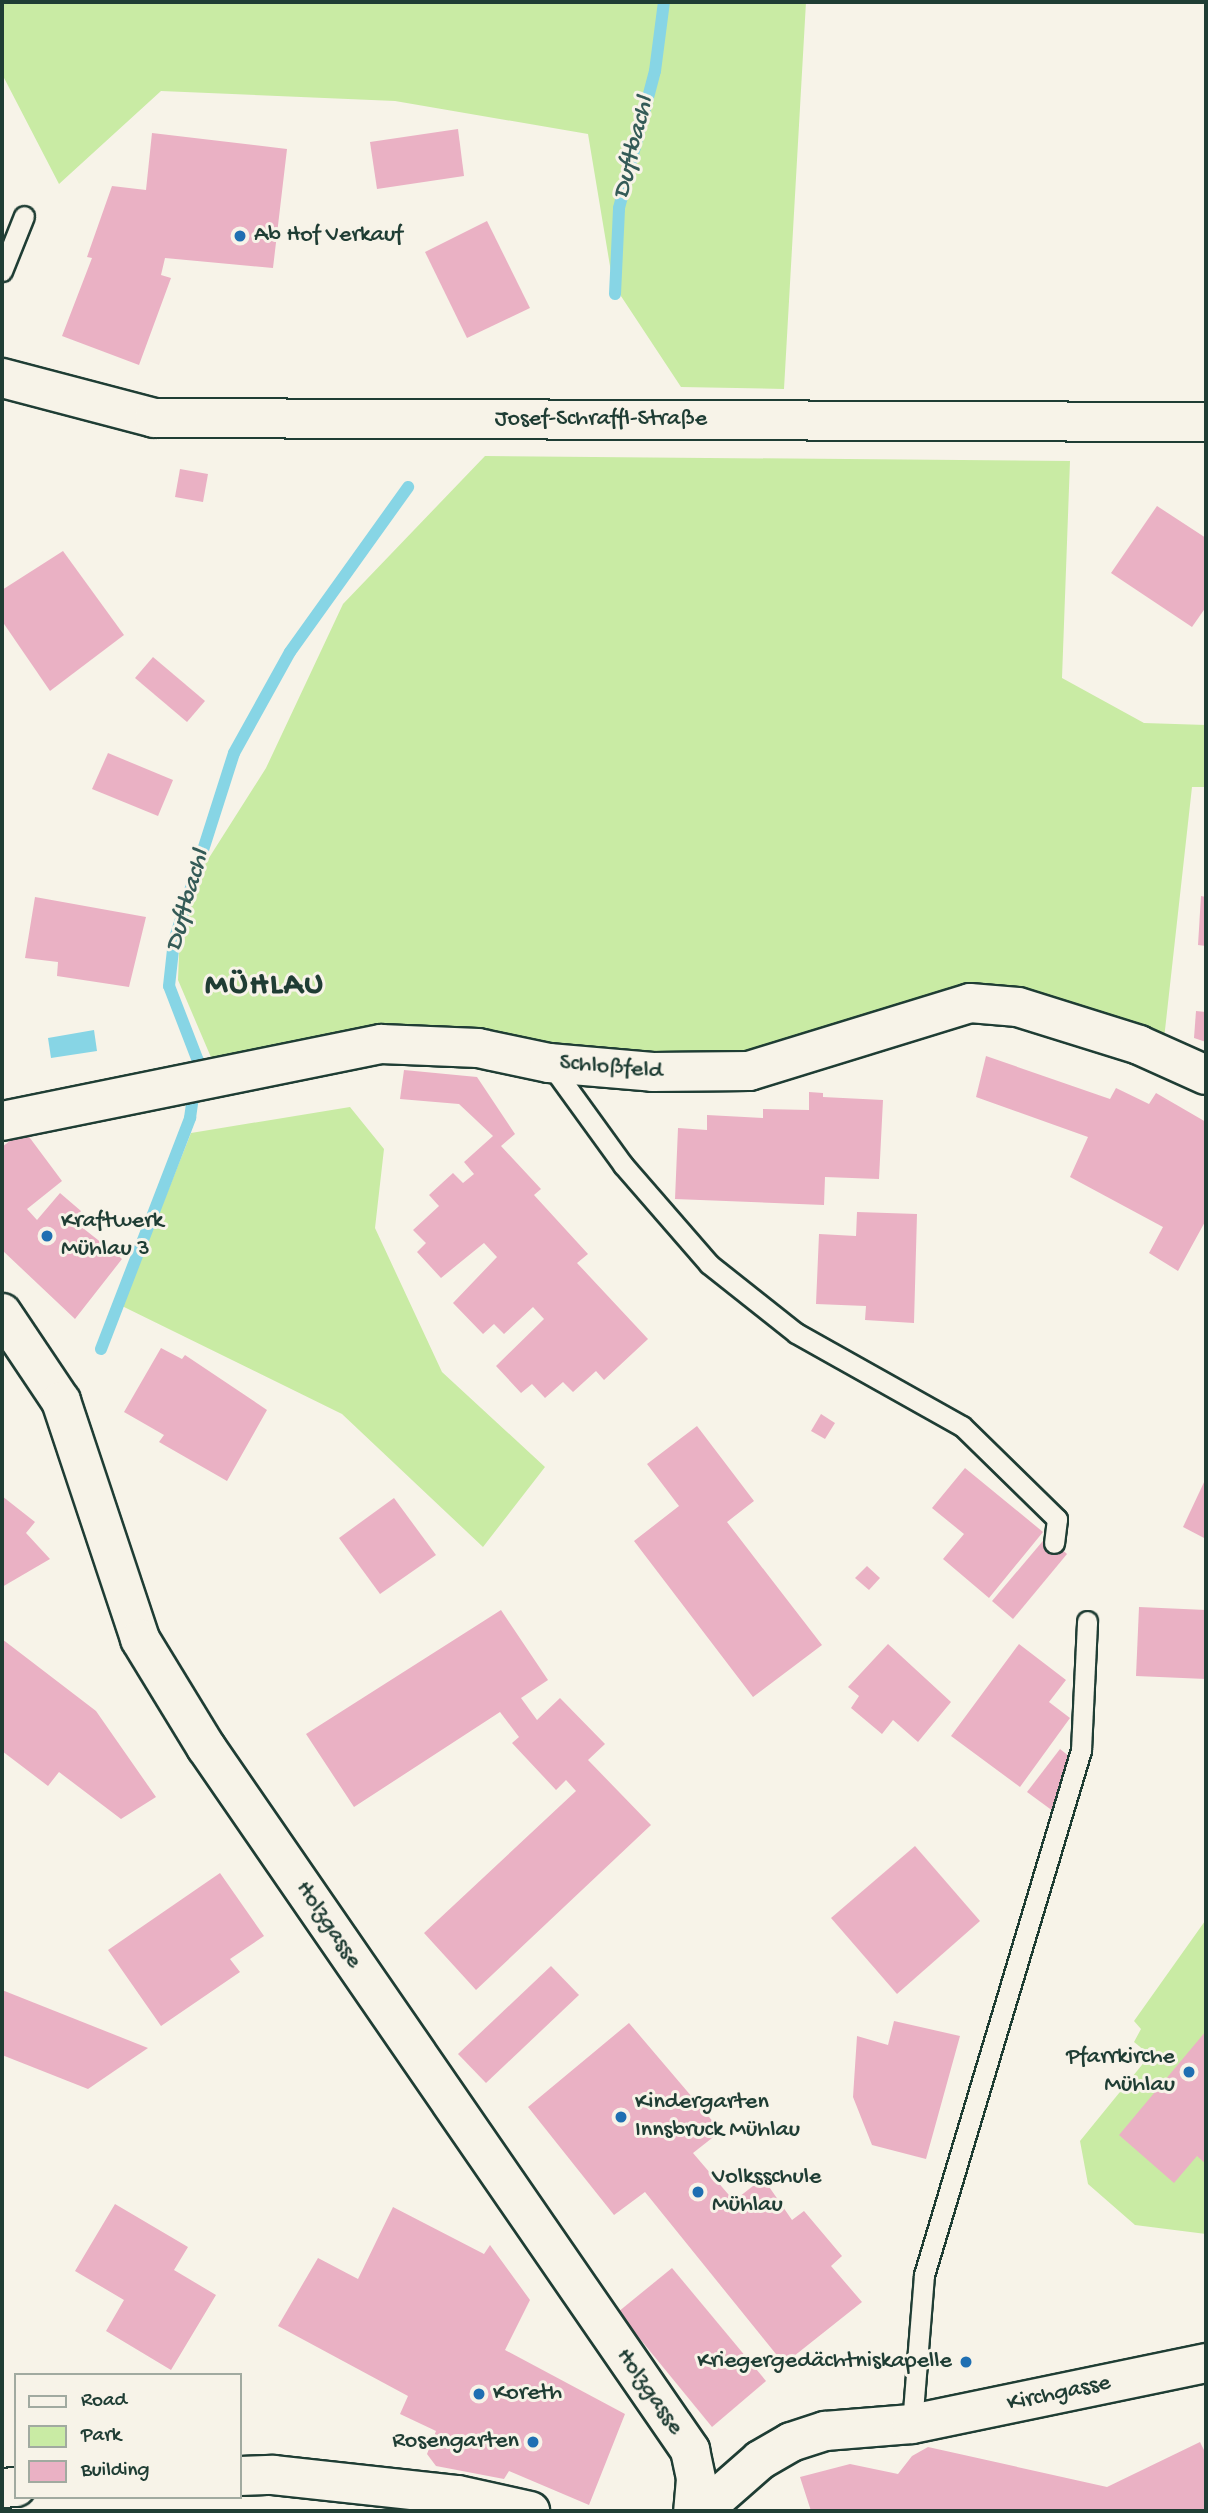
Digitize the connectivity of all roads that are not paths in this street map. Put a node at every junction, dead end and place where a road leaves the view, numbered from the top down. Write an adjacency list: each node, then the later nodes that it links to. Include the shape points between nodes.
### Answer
1 (24, 216): 2 (lane)
2 (2, 271)
3 (2, 377): 4 (street, Josef-Schraffl-Straße, via 154,418)
4 (1206, 422)
5 (550, 1063): 6 (street, Schloßfeld, via 653,1072 749,1071 930,1014 993,1002 1139,1045); 7 (street, Schloßfeld, via 478,1048 381,1044); 9 (lane, via 623,1165 709,1264 796,1333 962,1426 1057,1519)
6 (1206, 1075)
7 (2, 1121)
8 (2, 1313): 15 (street, Holzgasse, via 61,1401 140,1639 214,1759 691,2450 696,2479)
9 (1054, 1543)
10 (1087, 1621): 12 (lane, via 1081,1750 924,2275)
11 (1206, 2363): 12 (street, Kirchgasse)
12 (912, 2424): 16 (street, Kirchgasse, via 825,2431 791,2442 760,2460)
13 (242, 2476): 14 (street, via 299,2477 458,2495)
14 (530, 2511)
15 (693, 2511)
16 (702, 2511)

